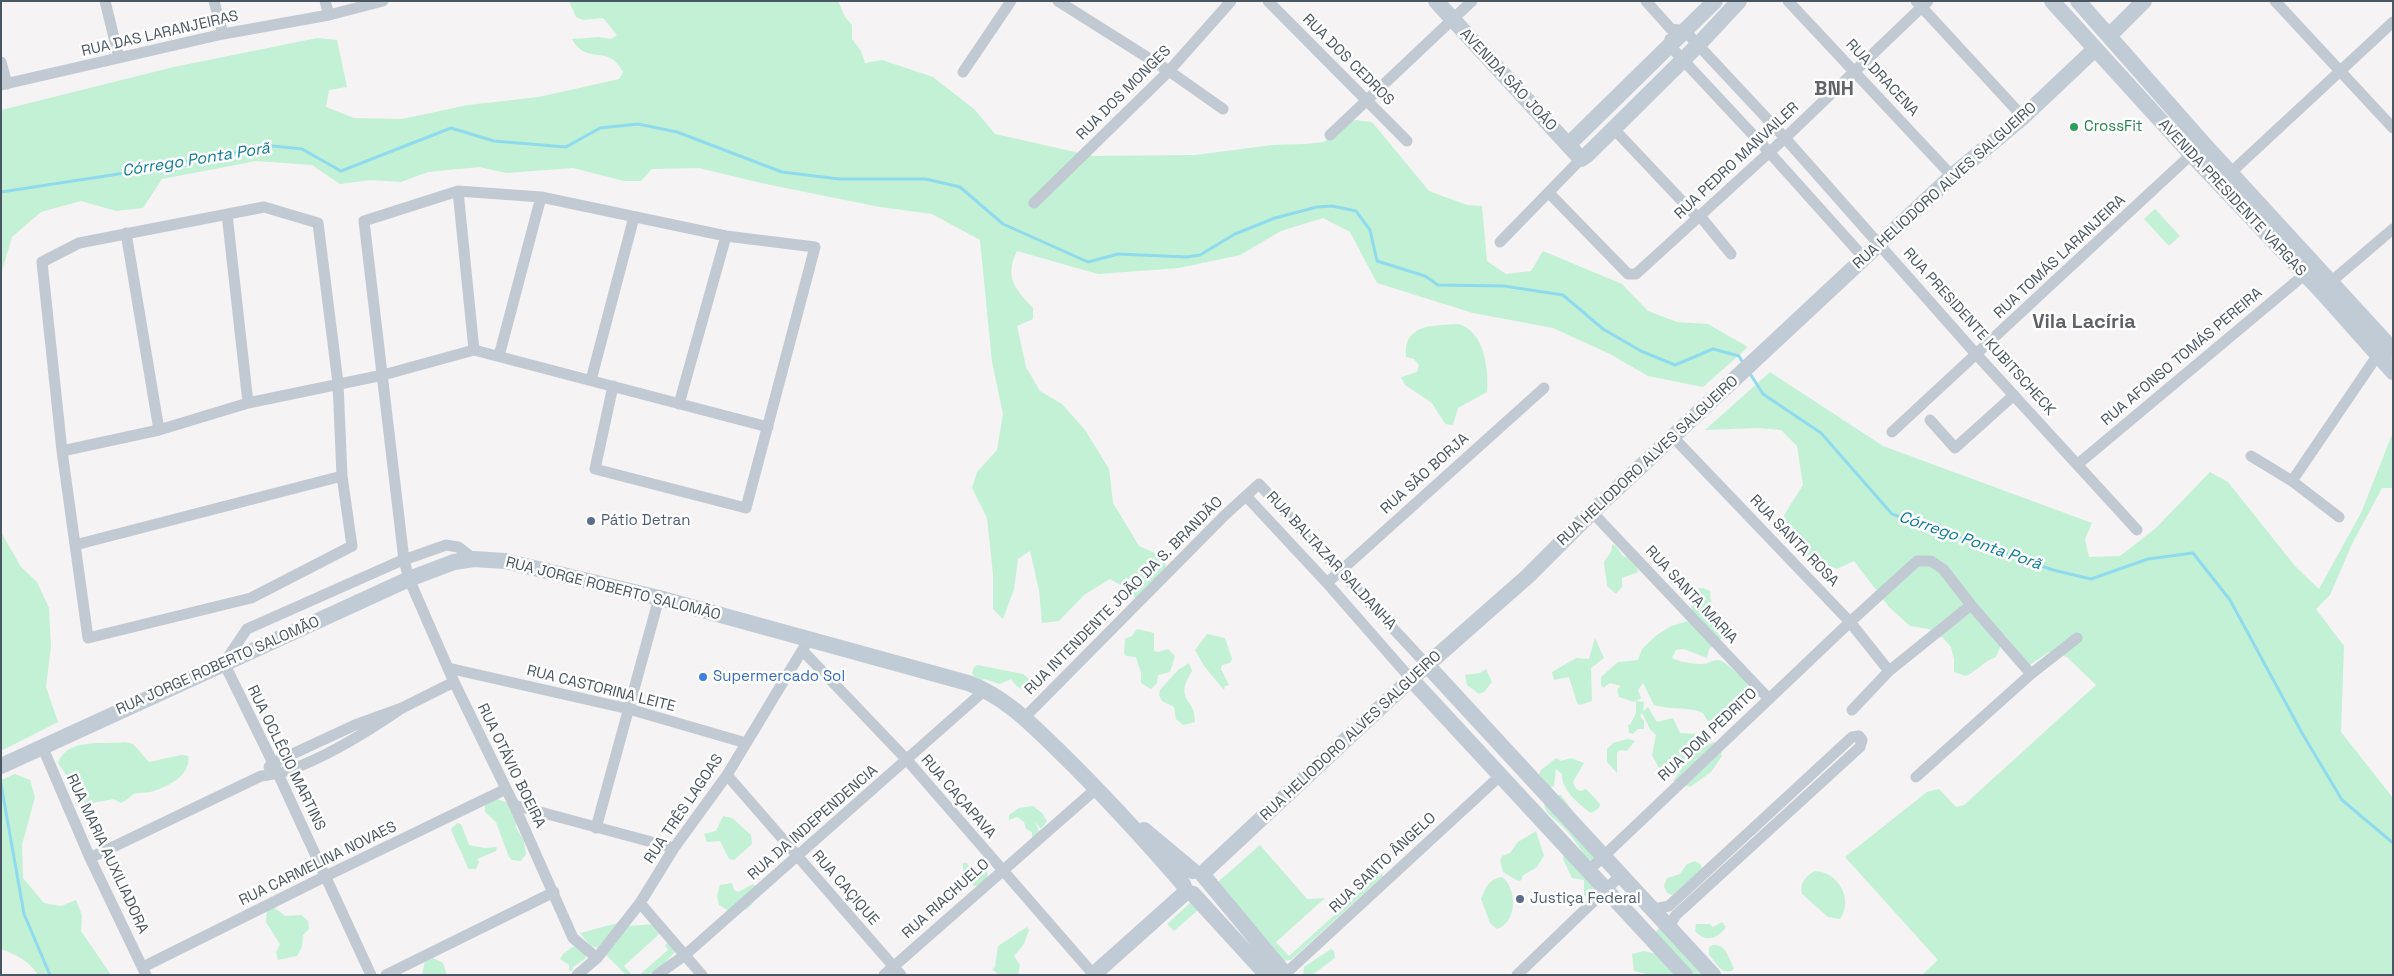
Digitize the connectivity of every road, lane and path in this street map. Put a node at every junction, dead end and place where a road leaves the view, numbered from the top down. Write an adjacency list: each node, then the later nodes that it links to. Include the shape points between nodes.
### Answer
1 (105, 1): 29 (street)
2 (214, 1): 24 (street)
3 (325, 1): 20 (street)
4 (383, 1): 20 (street, RUA DAS LARANJEIRAS)
5 (1011, 1): 34 (street)
6 (1058, 1): 32 (street)
7 (1230, 1): 32 (street, RUA DOS MONGES)
8 (1268, 1): 37 (street, RUA DOS CEDROS)
9 (1436, 1): 21 (main road, AVENIDA SÃO JOÃO)
10 (1472, 1): 21 (street)
11 (1646, 1): 23 (street, RUA PRESIDENTE KUBITSCHECK)
12 (1715, 1): 23 (main road)
13 (1739, 1): 26 (main road)
14 (1788, 1): 33 (street, RUA DRACENA)
15 (2052, 1): 28 (main road, AVENIDA PRESIDENTE VARGAS)
16 (2078, 1): 25 (main road, AVENIDA PRESIDENTE VARGAS)
17 (2144, 1): 25 (main road)
18 (2280, 2): 35 (street)
19 (1922, 3): 33 (street, RUA PEDRO MANVAILER); 39 (street)
20 (329, 15): 24 (street, RUA DAS LARANJEIRAS)
21 (1452, 18): 37 (street); 46 (main road, AVENIDA SÃO JOÃO)
22 (2393, 22): 35 (street)
23 (1678, 30): 26 (street, RUA PRESIDENTE KUBITSCHECK); 27 (main road)
24 (223, 34): 29 (street, RUA DAS LARANJEIRAS)
25 (2109, 36): 28 (main road, RUA HELIODORO ALVES SALGUEIRO, via 2101,34 2094,38); 45 (main road, AVENIDA PRESIDENTE VARGAS)
26 (1698, 45): 30 (main road); 43 (street, RUA PRESIDENTE KUBITSCHECK)
27 (1670, 46): 30 (street); 46 (main road)
28 (2094, 49): 39 (main road, RUA HELIODORO ALVES SALGUEIRO); 48 (main road, AVENIDA PRESIDENTE VARGAS)
29 (119, 58): 36 (street, RUA DAS LARANJEIRAS)
30 (1683, 60): 40 (main road); 47 (street)
31 (1, 62): 36 (street)
32 (1170, 71): 38 (street); 55 (street, RUA DOS MONGES)
33 (1855, 71): 43 (street, RUA PEDRO MANVAILER); 50 (street, RUA DRACENA)
34 (962, 72)
35 (2340, 72): 41 (street); 51 (street)
36 (4, 85)
37 (1366, 100): 42 (street); 44 (street, RUA DOS CEDROS)
38 (1223, 109)
39 (2023, 116): 50 (main road, RUA HELIODORO ALVES SALGUEIRO)
40 (1613, 128): 49 (main road); 58 (street)
41 (2393, 128)
42 (1330, 135)
43 (1785, 138): 47 (street, RUA PEDRO MANVAILER); 63 (street, RUA PRESIDENTE KUBITSCHECK)
44 (1407, 141)
45 (2203, 143): 48 (street, RUA TOMÁS LARANJEIRA); 51 (main road, AVENIDA PRESIDENTE VARGAS)
46 (1568, 144): 49 (main road, AVENIDA SÃO JOÃO)
47 (1769, 152): 58 (street, RUA PEDRO MANVAILER); 65 (street)
48 (2192, 155): 51 (main road, AVENIDA PRESIDENTE VARGAS); 70 (street, RUA TOMÁS LARANJEIRA)
49 (1581, 158): 53 (street)
50 (1952, 176): 63 (main road, RUA HELIODORO ALVES SALGUEIRO)
51 (2225, 178): 66 (main road, AVENIDA PRESIDENTE VARGAS); 67 (main road, AVENIDA PRESIDENTE VARGAS)
52 (458, 191): 54 (street); 68 (street); 74 (street, RUA OTÁVIO BOEIRA, via 364,221)
53 (1549, 192): 58 (street, RUA PEDRO MANVAILER, via 1628,274 1639,272); 62 (street)
54 (541, 198): 57 (street); 71 (street)
55 (1034, 203)
56 (227, 214): 60 (street); 76 (street, via 264,207 318,223); 80 (street)
57 (634, 217): 61 (street); 75 (street)
58 (1699, 217): 64 (street)
59 (2393, 229): 67 (street)
60 (126, 234): 84 (street); 87 (street, via 79,243 42,262)
61 (726, 236): 81 (street); 83 (street, via 815,247)
62 (1500, 242)
63 (1881, 245): 65 (main road, RUA HELIODORO ALVES SALGUEIRO); 70 (street, RUA PRESIDENTE KUBITSCHECK)
64 (1731, 254)
65 (1865, 259): 86 (main road, RUA HELIODORO ALVES SALGUEIRO)
66 (2304, 275): 67 (main road, AVENIDA PRESIDENTE VARGAS); 89 (street, RUA AFONSO TOMÁS PEREIRA)
67 (2326, 286): 69 (main road, AVENIDA PRESIDENTE VARGAS); 72 (main road, AVENIDA PRESIDENTE VARGAS)
68 (474, 350): 71 (street); 74 (street)
69 (2393, 350)
70 (1976, 354): 79 (street, RUA PRESIDENTE KUBITSCHECK); 85 (street, RUA TOMÁS LARANJEIRA)
71 (499, 356): 75 (street)
72 (2377, 356): 73 (main road, AVENIDA PRESIDENTE VARGAS); 91 (street)
73 (2393, 372)
74 (383, 374): 76 (street); 98 (street, RUA OTÁVIO BOEIRA)
75 (591, 380): 77 (street)
76 (338, 383): 80 (street); 90 (street)
77 (613, 386): 81 (street); 83 (street, via 595,469 746,508)
78 (1544, 388): 99 (street, RUA SÃO BORJA)
79 (2014, 394): 82 (street, via 1955,448); 89 (street, RUA PRESIDENTE KUBITSCHECK)
80 (248, 403): 84 (street)
81 (679, 404): 83 (street)
82 (1930, 420)
83 (768, 427)
84 (159, 430): 87 (street)
85 (1892, 432)
86 (1672, 436): 93 (main road, RUA HELIODORO ALVES SALGUEIRO); 104 (street, RUA SANTA ROSA)
87 (62, 451): 96 (street)
88 (2251, 456): 91 (street)
89 (2078, 464): 95 (street, RUA PRESIDENTE KUBITSCHECK)
90 (342, 476): 96 (street); 96 (street, via 352,546 251,598 88,638)
91 (2292, 481): 94 (street)
92 (1246, 496): 99 (street, RUA BALTAZAR SALDANHA, via 1260,484); 101 (street, RUA BALTAZAR SALDANHA); 119 (street, RUA INTENDENTE JOÃO DA S. BRANDÃO)
93 (1592, 512): 108 (main road, RUA HELIODORO ALVES SALGUEIRO, via 1528,576); 115 (street, RUA SANTA MARIA)
94 (2339, 517)
95 (2138, 530)
96 (75, 545)
97 (474, 559): 98 (street, via 458,547 446,545); 100 (main road, RUA JORGE ROBERTO SALOMÃO, via 436,568); 102 (main road, RUA JORGE ROBERTO SALOMÃO, via 506,561)
98 (404, 560): 100 (street, RUA OTÁVIO BOEIRA); 107 (street, via 247,630)
99 (1339, 572): 101 (street, RUA SÃO BORJA); 108 (street, RUA BALTAZAR SALDANHA)
100 (409, 580): 107 (main road, RUA JORGE ROBERTO SALOMÃO); 109 (street, RUA OTÁVIO BOEIRA)
101 (1327, 583): 112 (street, RUA BALTAZAR SALDANHA)
102 (659, 598): 106 (main road, RUA JORGE ROBERTO SALOMÃO); 117 (street)
103 (1971, 605): 104 (street, RUA DOM PEDRITO, via 1943,569 1931,561 1917,561); 110 (street); 111 (street, RUA DOM PEDRITO)
104 (1850, 622): 110 (street, RUA SANTA ROSA); 115 (street, RUA DOM PEDRITO)
105 (2077, 638): 111 (street)
106 (806, 646): 114 (main road, RUA JORGE ROBERTO SALOMÃO, via 968,683); 120 (street, RUA TRÊS LAGOAS); 122 (street, RUA CAÇAPAVA)
107 (224, 663): 121 (main road, RUA JORGE ROBERTO SALOMÃO); 123 (street, RUA OCLÊCIO MARTINS)
108 (1427, 665): 112 (main road, RUA HELIODORO ALVES SALGUEIRO); 137 (main road, RUA BALTAZAR SALDANHA)
109 (448, 668): 113 (street, RUA OTÁVIO BOEIRA); 117 (street, RUA CASTORINA LEITE)
110 (1889, 671): 118 (street)
111 (2031, 674): 129 (street)
112 (1411, 679): 127 (main road, RUA BALTAZAR SALDANHA); 142 (main road, RUA HELIODORO ALVES SALGUEIRO)
113 (454, 682): 116 (street); 131 (street, RUA OTÁVIO BOEIRA)
114 (985, 690): 119 (main road, RUA JORGE ROBERTO SALOMÃO); 122 (street, RUA DA INDEPENDENCIA)
115 (1769, 699): 137 (street, RUA DOM PEDRITO)
116 (402, 708): 123 (street, via 355,725); 125 (street, via 360,736)
117 (629, 709): 120 (street, RUA CASTORINA LEITE); 135 (street)
118 (1852, 710)
119 (1024, 718): 130 (main road, RUA JORGE ROBERTO SALOMÃO)
120 (746, 743): 126 (street, RUA TRÊS LAGOAS)
121 (42, 746): 124 (main road, RUA JORGE ROBERTO SALOMÃO); 139 (street, RUA MARIA AUXILIADORA)
122 (907, 760): 138 (street, RUA DA INDEPENDENCIA); 140 (street, RUA CAÇAPAVA)
123 (273, 763): 125 (street, RUA OCLÊCIO MARTINS); 128 (street)
124 (1, 766)
125 (278, 775): 128 (street); 144 (street, RUA OCLÊCIO MARTINS)
126 (727, 775): 136 (street, RUA TRÊS LAGOAS); 138 (street, RUA CAÇIQUE)
127 (1501, 775): 141 (main road, RUA BALTAZAR SALDANHA); 155 (street, RUA SANTO ÂNGELO)
128 (261, 776): 139 (street)
129 (1916, 777)
130 (1096, 788): 133 (main road, RUA JORGE ROBERTO SALOMÃO); 140 (street, RUA RIACHUELO)
131 (506, 789): 132 (street, RUA OTÁVIO BOEIRA); 144 (street, RUA CARMELINA NOVAES)
132 (514, 806): 135 (street); 147 (street, RUA OTÁVIO BOEIRA)
133 (1121, 812): 142 (main road, RUA JORGE ROBERTO SALOMÃO); 145 (main road, RUA JORGE ROBERTO SALOMÃO)
134 (1772, 820): 134 (street, via 1860,747 1862,740 1859,736 1852,737); 149 (street, via 1669,906); 150 (street, via 1676,914)
135 (596, 828): 136 (street)
136 (674, 848): 148 (street, RUA TRÊS LAGOAS)
137 (1604, 855): 141 (street, RUA DOM PEDRITO); 143 (main road, RUA BALTAZAR SALDANHA)
138 (798, 857): 151 (street, RUA DA INDEPENDENCIA); 153 (street, RUA CAÇIQUE)
139 (90, 858): 154 (street, RUA MARIA AUXILIADORA)
140 (1002, 870): 153 (street, RUA RIACHUELO); 162 (street, RUA CAÇAPAVA)
141 (1588, 871): 146 (main road, RUA BALTAZAR SALDANHA)
142 (1200, 875): 145 (main road, via 1204,889 1201,892); 155 (main road, RUA JORGE ROBERTO SALOMÃO)
143 (1621, 875): 146 (street); 149 (main road, RUA BALTAZAR SALDANHA)
144 (326, 876): 154 (street, RUA CARMELINA NOVAES); 156 (street, RUA OCLÊCIO MARTINS)
145 (1187, 890): 162 (main road); 163 (main road, RUA JORGE ROBERTO SALOMÃO)
146 (1606, 891): 164 (street); 165 (main road, RUA BALTAZAR SALDANHA)
147 (554, 892): 152 (street, RUA OTÁVIO BOEIRA, via 573,938); 157 (street)
148 (640, 903): 151 (street); 152 (street, RUA TRÊS LAGOAS)
149 (1654, 909): 150 (main road, RUA BALTAZAR SALDANHA)
150 (1669, 926): 166 (main road, RUA BALTAZAR SALDANHA)
151 (685, 955): 159 (street, RUA DA INDEPENDENCIA); 160 (street)
152 (597, 958): 158 (street, RUA TRÊS LAGOAS)
153 (897, 970): 161 (street, RUA RIACHUELO)
154 (144, 971)
155 (1286, 974)
156 (371, 975)
157 (386, 975)
158 (577, 975)
159 (657, 975)
160 (702, 975)
161 (884, 975)
162 (1094, 975)
163 (1267, 975)
164 (1517, 975)
165 (1685, 975)
166 (1713, 975)

